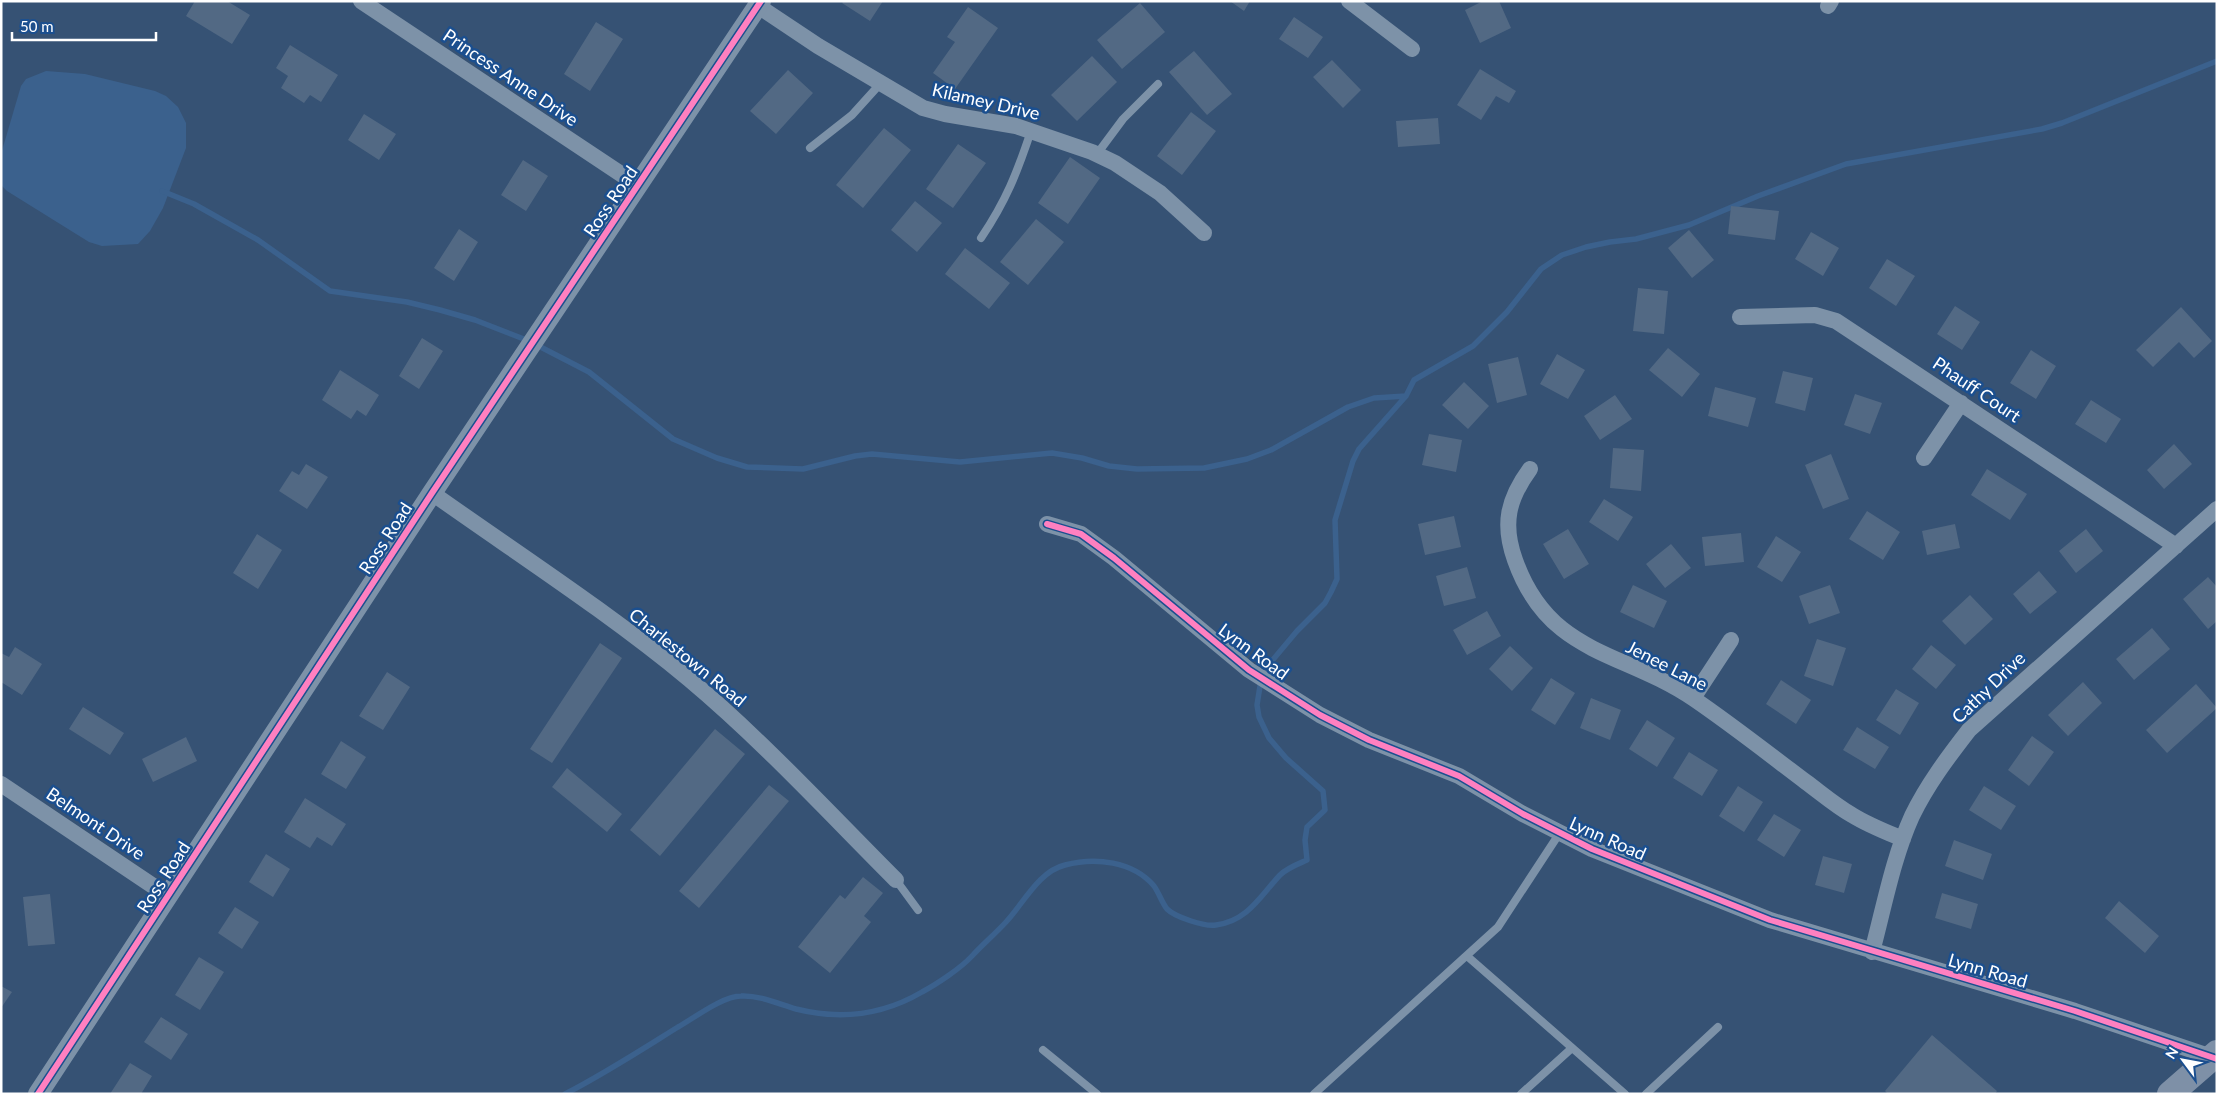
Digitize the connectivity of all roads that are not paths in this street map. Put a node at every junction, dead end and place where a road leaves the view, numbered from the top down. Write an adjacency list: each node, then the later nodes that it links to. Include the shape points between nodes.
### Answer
1 (361, 1): 10 (street, Princess Anne Drive)
2 (1349, 1): 4 (street)
3 (759, 4): 5 (street, Kilamey Drive); 10 (street, Ross Road)
4 (1412, 49)
5 (880, 84): 7 (street, Kilamey Drive, via 923,108); 8 (lane, via 852,114)
6 (1158, 84): 9 (lane, via 1123,119)
7 (1031, 131): 9 (street, Kilamey Drive); 12 (lane, via 1014,182 1001,209)
8 (810, 148)
9 (1097, 154): 11 (street, Kilamey Drive, via 1136,175)
10 (639, 186): 17 (street, Ross Road)
11 (1204, 233)
12 (981, 238)
13 (1740, 317): 14 (street, Phauff Court, via 1815,315 1836,321)
14 (1961, 402): 15 (street); 20 (street, Phauff Court)
15 (1924, 458)
16 (1530, 469): 22 (street, Jenee Lane, via 1517,486 1507,527 1511,551 1532,598 1568,634 1594,651 1659,679)
17 (432, 493): 26 (street, Charlestown Road, via 690,680 734,719); 27 (street, Ross Road)
18 (2217, 509): 20 (street, Cathy Drive)
19 (1047, 524): 24 (street, Lynn Road, via 1081,534 1249,670 1320,714 1369,740 1459,776)
20 (2176, 546): 25 (street, Cathy Drive, via 1969,730 1924,793)
21 (1732, 640): 22 (street)
22 (1693, 698): 25 (street, Jenee Lane, via 1850,815)
23 (1, 784): 27 (street, Belmont Drive)
24 (1559, 834): 29 (street, Lynn Road, via 1710,898); 30 (lane, via 1498,928)
25 (1903, 839): 29 (street, Cathy Drive)
26 (896, 880): 28 (lane)
27 (168, 896): 35 (street, Ross Road)
28 (918, 910)
29 (1872, 952): 34 (street, Lynn Road)
30 (1467, 956): 32 (lane); 37 (lane)
31 (1718, 1026): 40 (lane)
32 (1572, 1048): 38 (lane); 39 (lane)
33 (1043, 1050): 36 (lane)
34 (2215, 1056): 41 (highway)
35 (38, 1094)
36 (1097, 1094)
37 (1314, 1094)
38 (1521, 1094)
39 (1625, 1094)
40 (1646, 1094)
41 (2170, 1094)

